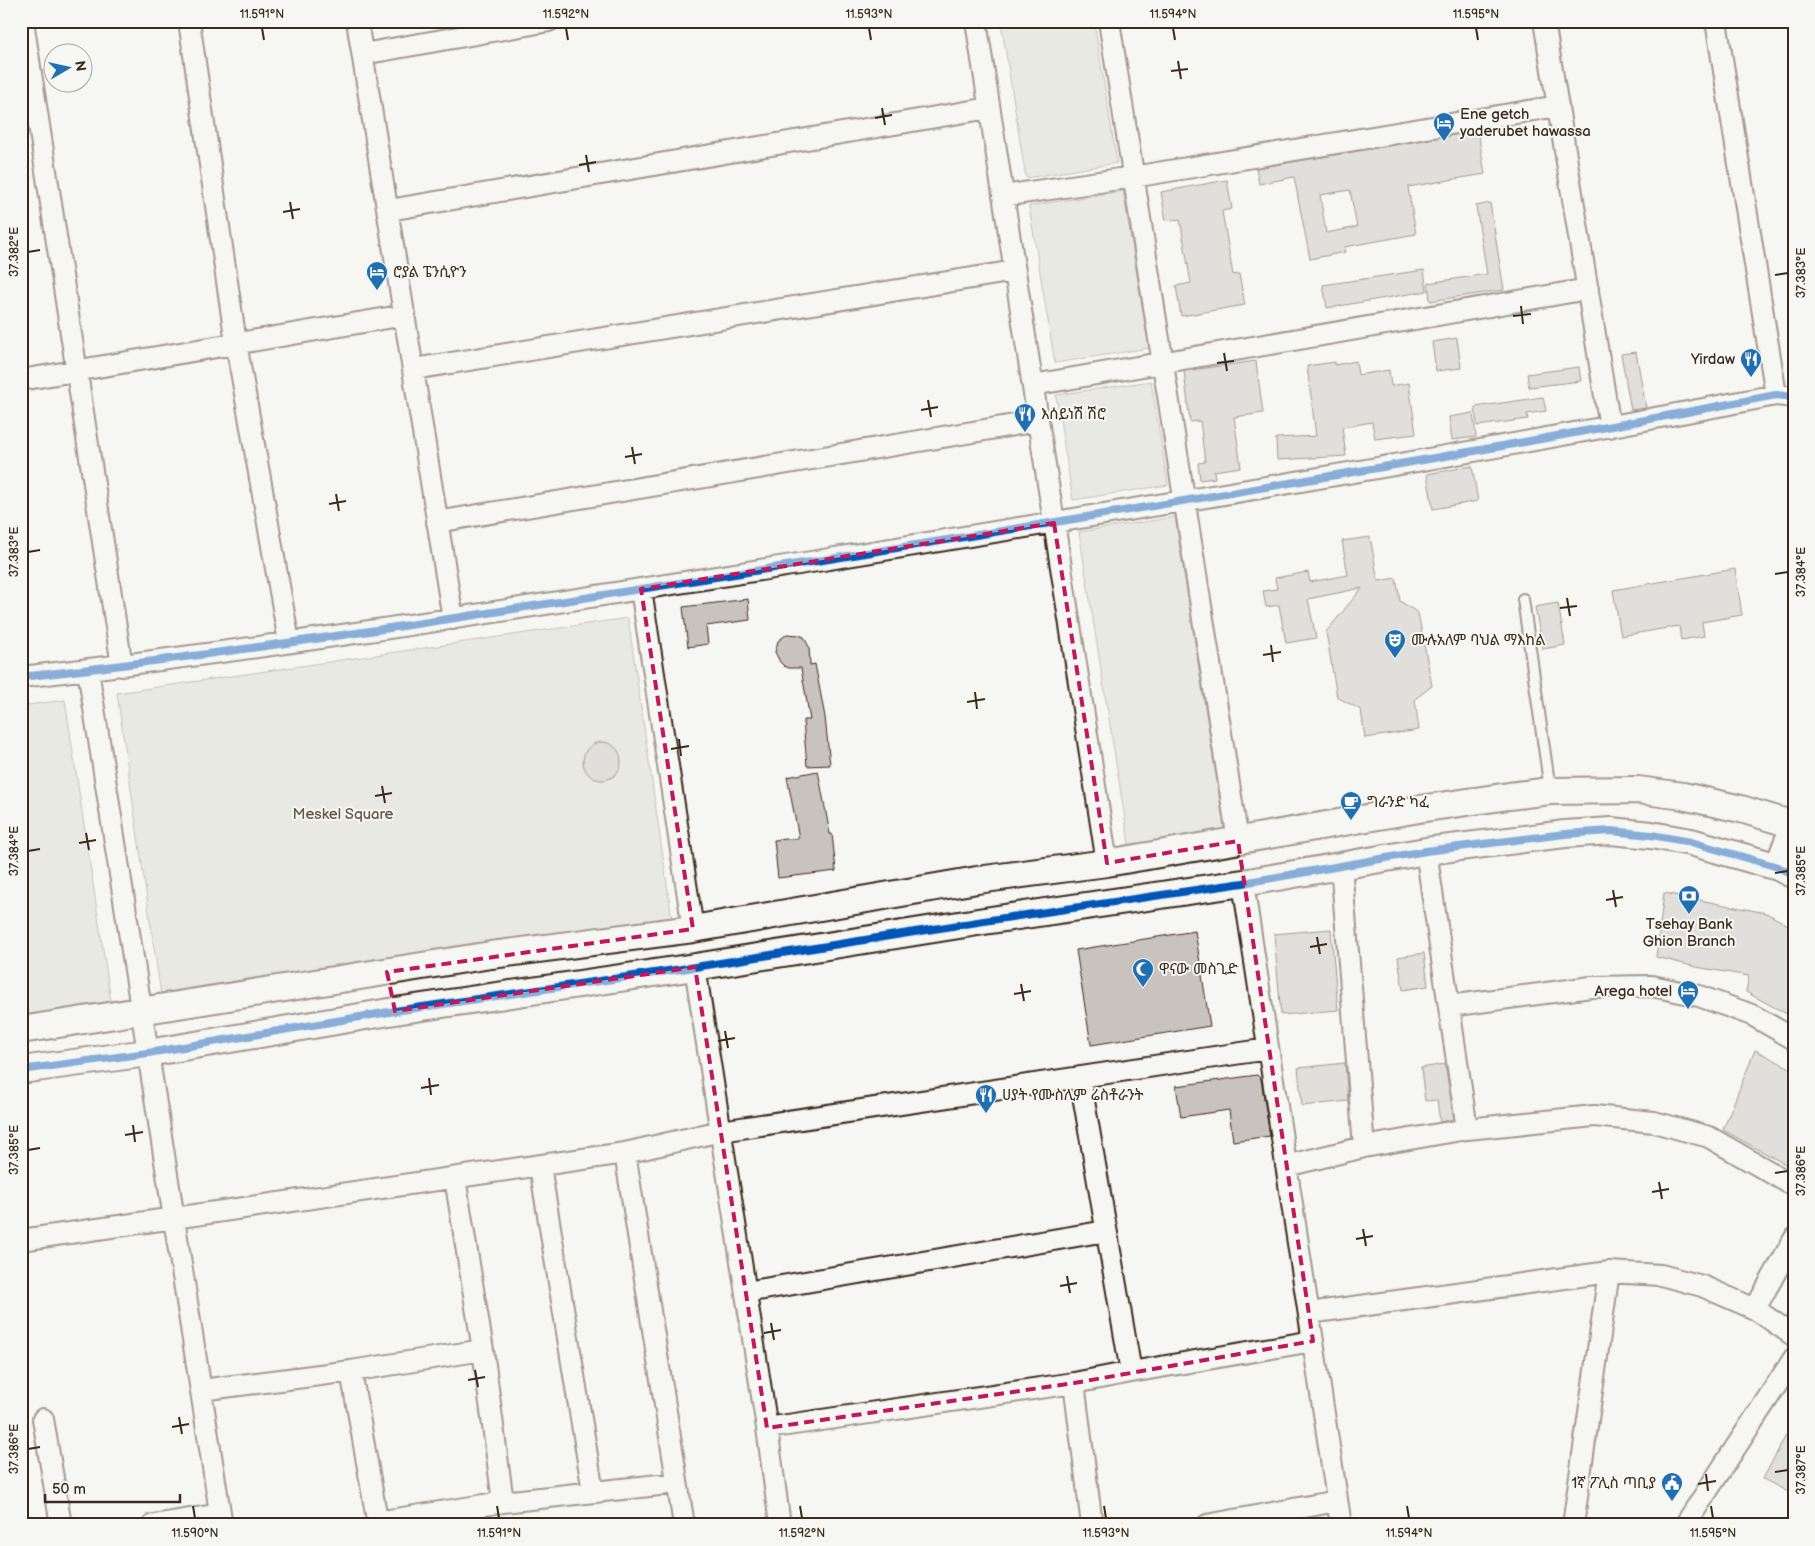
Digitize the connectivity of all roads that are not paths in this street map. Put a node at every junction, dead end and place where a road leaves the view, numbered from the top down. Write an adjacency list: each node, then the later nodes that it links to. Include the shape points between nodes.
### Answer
1 (23, 21): 21 (street)
2 (189, 21): 18 (street)
3 (357, 21): 9 (street)
4 (548, 21): 9 (street)
5 (976, 21): 11 (street)
6 (1109, 21): 12 (street)
7 (1544, 21): 10 (street)
8 (1716, 21): 24 (street)
9 (363, 54): 14 (street)
10 (1558, 106): 12 (street); 16 (street)
11 (989, 108): 13 (street); 14 (street)
12 (1133, 177): 13 (street); 19 (street)
13 (1003, 196): 15 (street)
14 (389, 210): 17 (street)
15 (1015, 271): 20 (street); 23 (street)
16 (1588, 289): 19 (street); 26 (street)
17 (405, 315): 18 (street); 20 (street)
18 (236, 343): 21 (street); 33 (street)
19 (1162, 363): 23 (street); 27 (street)
20 (414, 369): 28 (street)
21 (77, 372): 22 (street); 34 (street)
22 (21, 380)
23 (1033, 385): 25 (street)
24 (1785, 396): 26 (street)
25 (1038, 421): 28 (street); 29 (street)
26 (1610, 427): 27 (street)
27 (1184, 501): 29 (street); 40 (street)
28 (437, 522): 32 (street)
29 (1054, 522): 30 (street); 42 (street)
30 (641, 589): 32 (street); 49 (street)
31 (1523, 600): 37 (lane)
32 (453, 619): 33 (street)
33 (289, 642): 34 (street)
34 (122, 666): 35 (street)
35 (88, 670): 36 (street); 54 (street)
36 (21, 677)
37 (1550, 791): 38 (street); 39 (street, via 1638,790 1683,796 1741,808)
38 (1419, 809): 40 (street); 41 (street)
39 (1794, 825): 44 (street)
40 (1238, 841): 42 (street); 46 (street)
41 (1426, 851): 43 (street); 44 (street, via 1611,830 1691,842); 52 (street)
42 (1107, 863): 45 (street); 47 (street)
43 (1341, 865): 46 (street); 63 (street)
44 (1786, 871)
45 (978, 880): 48 (street); 49 (street)
46 (1242, 883): 47 (street); 57 (street)
47 (1113, 901): 48 (street)
48 (984, 921): 50 (street)
49 (693, 929): 50 (street); 51 (street)
50 (695, 968): 53 (street); 62 (street)
51 (387, 972): 53 (street); 54 (street)
52 (1449, 1006): 56 (street, via 1591,987 1652,986 1699,996 1752,1015); 61 (street)
53 (395, 1011): 58 (street)
54 (141, 1012): 55 (street); 58 (street)
55 (21, 1030)
56 (1794, 1039)
57 (1268, 1049): 60 (street); 66 (street)
58 (148, 1053): 59 (street); 69 (street)
59 (21, 1070)
60 (1080, 1078): 62 (street); 70 (street)
61 (1468, 1129): 63 (street); 68 (street, via 1594,1116 1654,1122 1710,1137)
62 (721, 1131): 64 (street); 74 (street)
63 (1364, 1147): 66 (street)
64 (625, 1153): 65 (street); 87 (street)
65 (540, 1166): 67 (street); 88 (street)
66 (1286, 1166): 76 (street)
67 (455, 1178): 69 (street); 79 (street)
68 (1794, 1186)
69 (174, 1218): 72 (street); 84 (street)
70 (1106, 1231): 74 (street); 82 (street)
71 (1794, 1239): 75 (street)
72 (21, 1240)
73 (1609, 1272): 75 (street, via 1661,1274 1702,1286); 76 (street); 101 (street)
74 (746, 1292): 86 (street)
75 (1755, 1309): 77 (street)
76 (1308, 1313): 78 (street)
77 (1794, 1336)
78 (1313, 1341): 82 (street); 89 (street)
79 (483, 1350): 81 (street); 90 (street)
80 (1794, 1358): 102 (street)
81 (351, 1371): 84 (street); 93 (street)
82 (1130, 1372): 83 (street)
83 (1074, 1383): 86 (street); 98 (street)
84 (201, 1390): 91 (street)
85 (43, 1419): 94 (street)
86 (767, 1428): 97 (street)
87 (677, 1483): 88 (street); 96 (street)
88 (593, 1492): 90 (street)
89 (1337, 1501): 92 (street); 100 (street)
90 (502, 1502): 93 (street)
91 (221, 1519): 95 (street)
92 (1262, 1520): 99 (street)
93 (378, 1524)
94 (61, 1525)
95 (153, 1525)
96 (684, 1525)
97 (780, 1525)
98 (1092, 1525)
99 (1207, 1525)
100 (1341, 1525)
101 (1573, 1525)
102 (1685, 1525)

